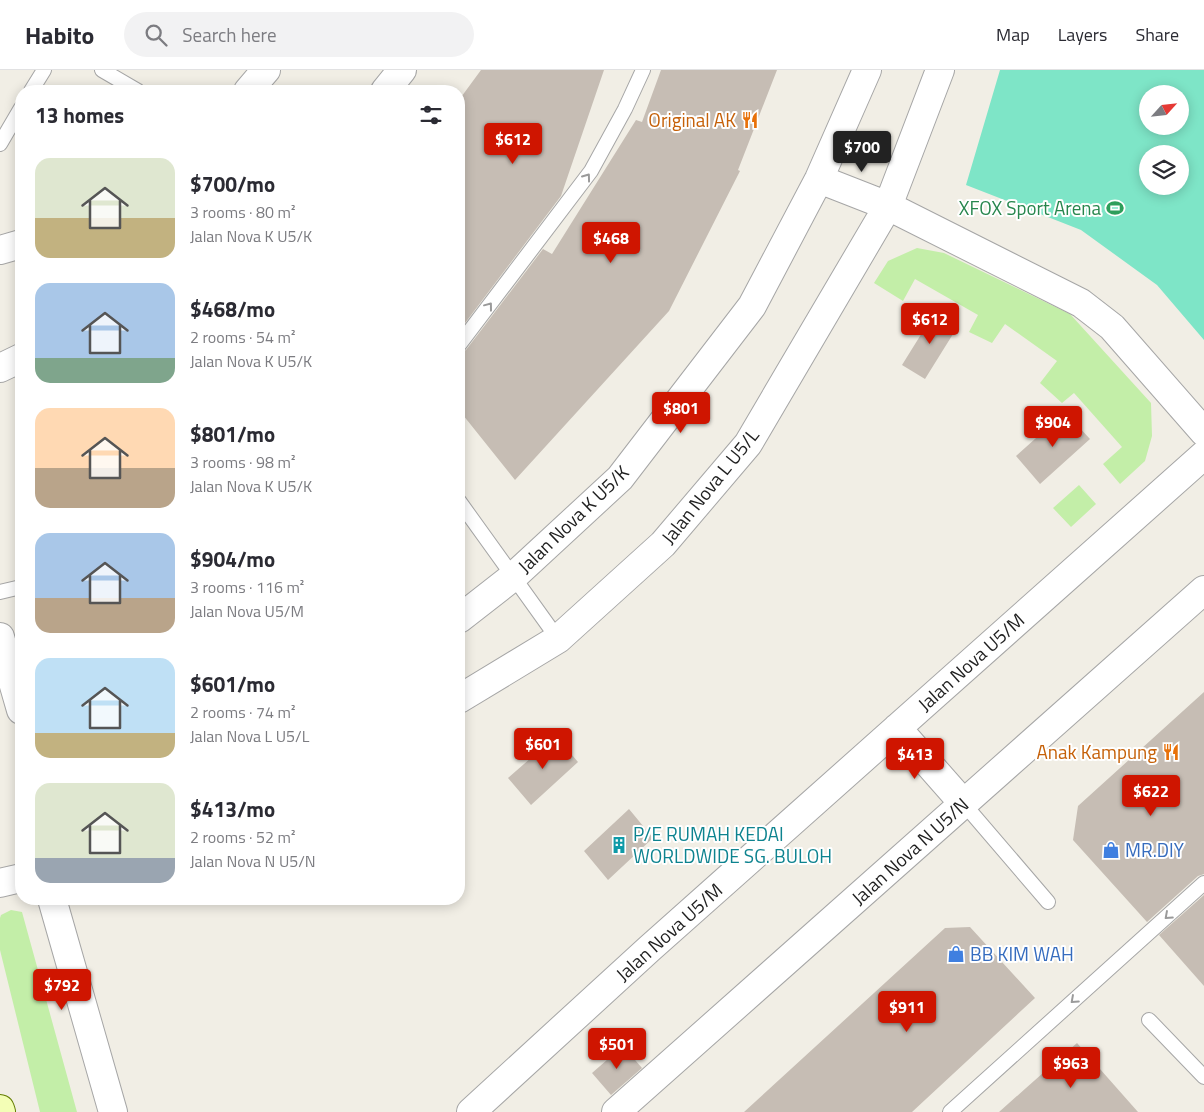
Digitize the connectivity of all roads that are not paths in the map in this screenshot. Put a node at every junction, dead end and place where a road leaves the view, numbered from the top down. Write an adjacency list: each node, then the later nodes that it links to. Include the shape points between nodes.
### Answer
1 (44, 70): 8 (lane)
2 (102, 70): 9 (lane)
3 (266, 70): 10 (street)
4 (402, 70): 11 (street)
5 (644, 70): 18 (lane, one-way to 5, via 591,171)
6 (867, 70): 14 (street, Jalan Nova K U5/K)
7 (940, 70): 15 (street, Jalan Nova L U5/L)
8 (35, 85)
9 (128, 85)
10 (253, 85)
11 (390, 85)
12 (15, 118): 13 (lane)
13 (0, 144)
14 (820, 179): 15 (street); 24 (street, Jalan Nova K U5/K, via 752,306 620,478)
15 (888, 206): 21 (street, via 1081,303 1112,328); 30 (street, Jalan Nova L U5/L, via 748,444 663,544)
16 (15, 246): 17 (street)
17 (0, 250)
18 (465, 337)
19 (15, 361): 20 (street)
20 (0, 368)
21 (1204, 432)
22 (1204, 455): 33 (street, Jalan Nova U5/M)
23 (465, 509): 24 (lane)
24 (514, 576): 28 (street, Jalan Nova K U5/K); 30 (lane)
25 (15, 588): 27 (lane)
26 (1204, 590): 34 (street, Jalan Nova N U5/N)
27 (0, 592)
28 (465, 614)
29 (0, 637): 31 (street)
30 (558, 639): 32 (street, Jalan Nova L U5/L)
31 (15, 689)
32 (465, 695)
33 (897, 728): 34 (street); 43 (street, Jalan Nova U5/M)
34 (964, 804): 38 (lane); 44 (street, Jalan Nova N U5/N)
35 (15, 879): 36 (street)
36 (0, 883)
37 (1204, 883): 45 (lane, one-way to 45)
38 (1048, 902)
39 (54, 905): 42 (street)
40 (1149, 1020): 41 (lane)
41 (1204, 1077)
42 (113, 1112)
43 (471, 1112)
44 (616, 1112)
45 (950, 1112)

